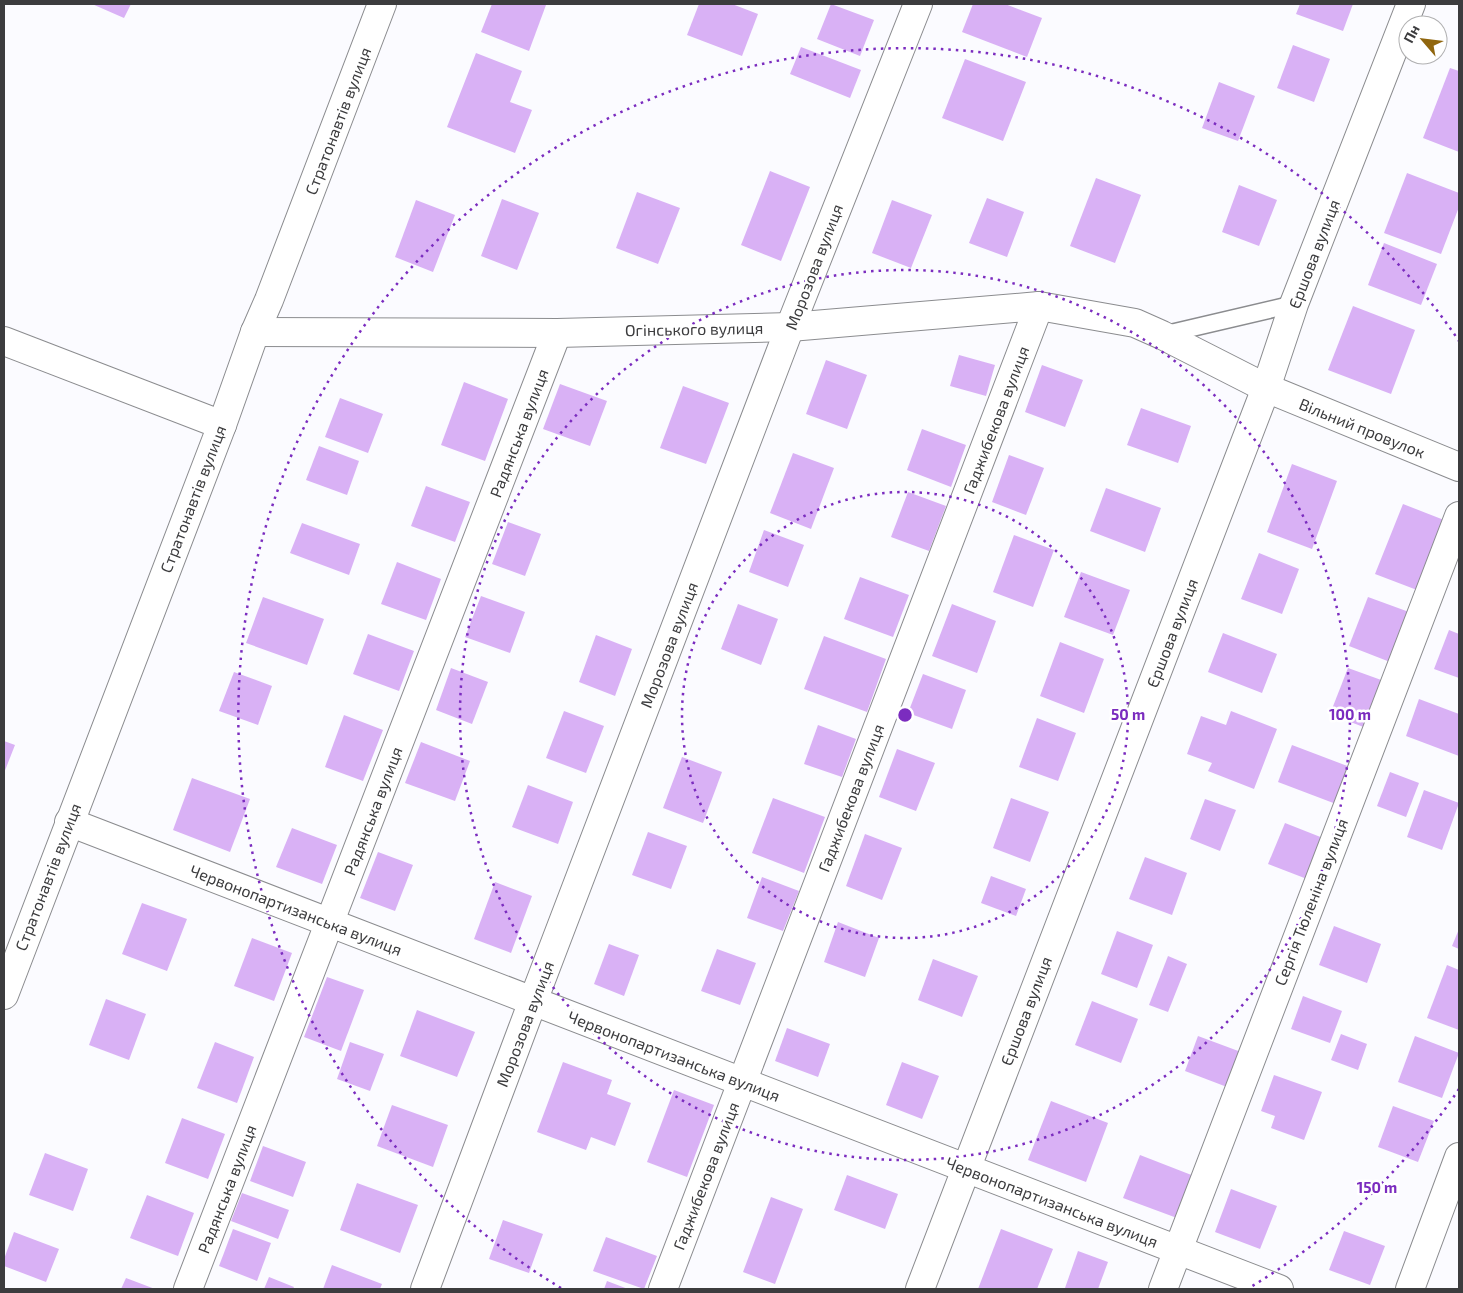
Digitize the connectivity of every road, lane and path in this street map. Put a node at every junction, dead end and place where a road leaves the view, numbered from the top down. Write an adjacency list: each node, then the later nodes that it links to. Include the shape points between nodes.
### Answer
1 (382, 4): 7 (street, Стратонавтів вулиця)
2 (918, 4): 6 (street, Морозова вулиця)
3 (1411, 4): 4 (street, Єршова вулиця)
4 (1294, 304): 9 (lane); 11 (street, Єршова вулиця)
5 (1039, 306): 6 (street, Огінського вулиця); 9 (street, Огінського вулиця, via 1135,323); 19 (street, Гаджибекова вулиця)
6 (790, 327): 8 (street, Огінського вулиця); 18 (street, Морозова вулиця)
7 (256, 332): 8 (street, Огінського вулиця); 12 (street, Стратонавтів вулиця)
8 (557, 333): 16 (street, Радянська вулиця)
9 (1162, 335): 11 (street, Огінського вулиця)
10 (4, 341): 12 (street)
11 (1266, 388): 13 (street, Вільний провулок); 21 (street, Єршова вулиця)
12 (222, 425): 15 (street, Стратонавтів вулиця)
13 (1459, 467)
14 (1459, 516): 22 (street, Сергія Тюленіна вулиця)
15 (69, 822): 16 (street, Червонопартизанська вулиця); 17 (street, Стратонавтів вулиця)
16 (330, 923): 18 (street, Червонопартизанська вулиця); 23 (street, Радянська вулиця)
17 (4, 994)
18 (533, 1001): 19 (street, Червонопартизанська вулиця); 24 (street, Морозова вулиця)
19 (742, 1082): 21 (street, Червонопартизанська вулиця); 25 (street, Гаджибекова вулиця)
20 (1459, 1157): 29 (street)
21 (966, 1168): 22 (street, Червонопартизанська вулиця); 26 (street, Єршова вулиця)
22 (1178, 1250): 27 (street, Сергія Тюленіна вулиця); 28 (street, Червонопартизанська вулиця)
23 (188, 1289)
24 (425, 1289)
25 (663, 1289)
26 (920, 1289)
27 (1163, 1289)
28 (1279, 1289)
29 (1410, 1289)

